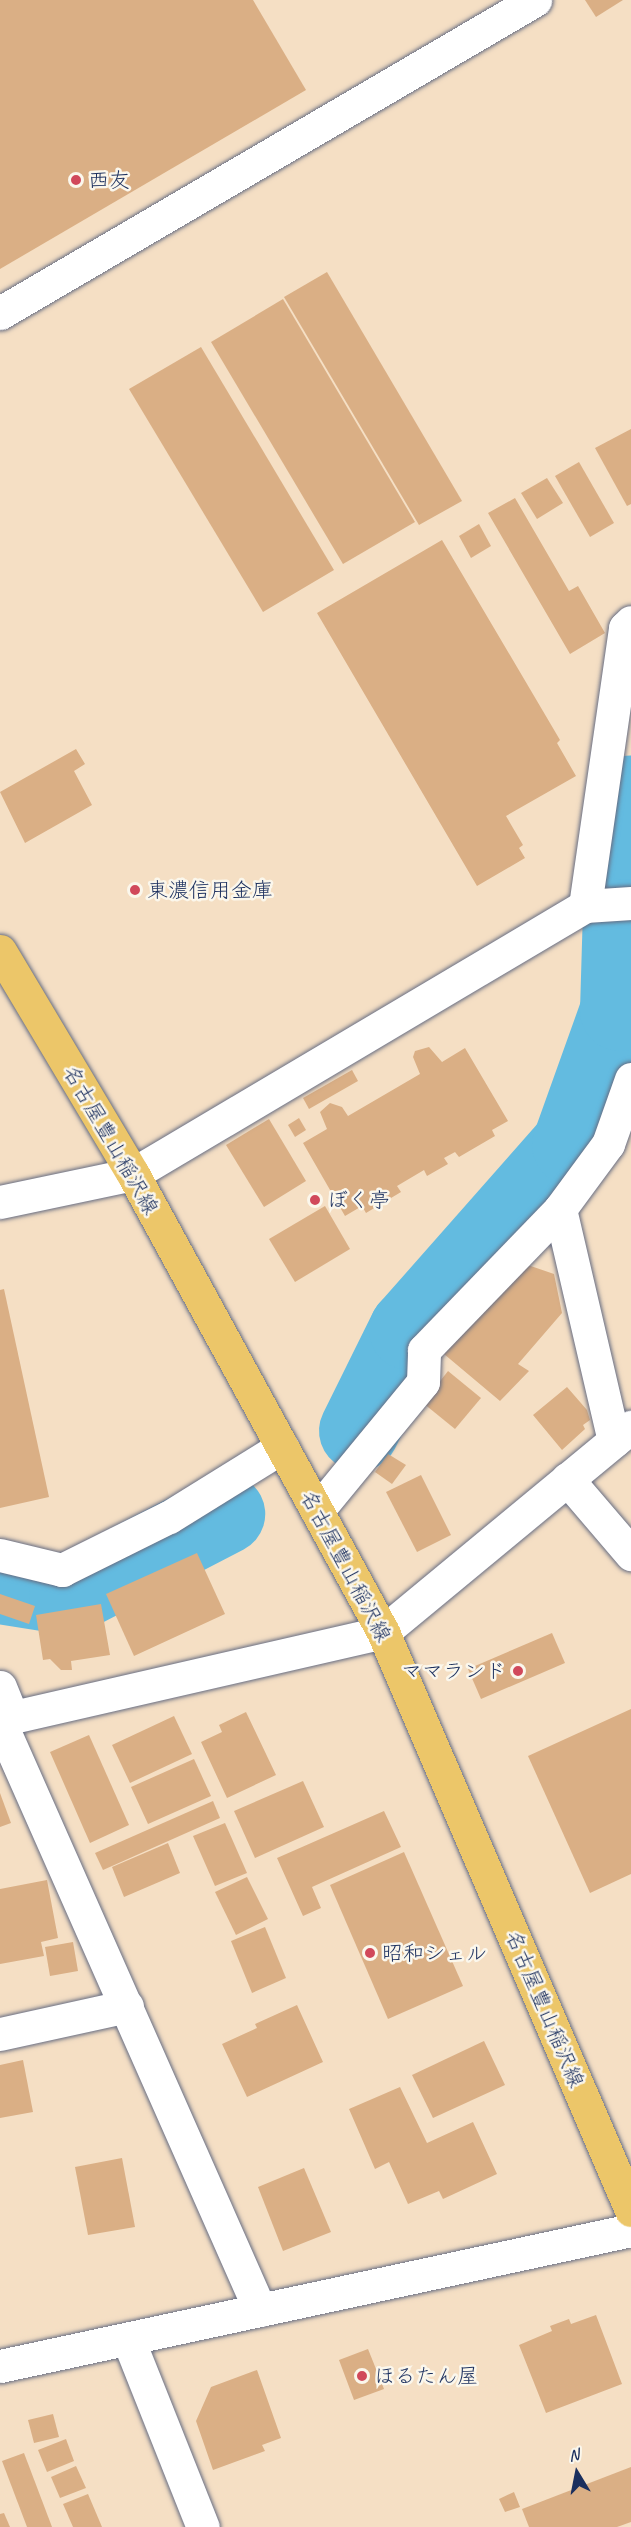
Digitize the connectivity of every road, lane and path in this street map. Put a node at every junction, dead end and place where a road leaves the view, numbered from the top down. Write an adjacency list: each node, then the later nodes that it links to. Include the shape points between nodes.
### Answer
1 (535, 0): 2 (street)
2 (0, 313)
3 (631, 622): 4 (street, via 625,628)
4 (608, 904): 7 (street)
5 (0, 951): 7 (main road, 名古屋豊山稲沢線)
6 (631, 1079): 9 (street, via 608,1144)
7 (133, 1174): 8 (street); 11 (main road, 名古屋豊山稲沢線)
8 (0, 1202)
9 (560, 1209): 10 (street); 13 (street, via 424,1350 423,1382)
10 (622, 1434): 12 (street)
11 (282, 1447): 13 (main road, 名古屋豊山稲沢線); 15 (street, via 169,1517 62,1570)
12 (567, 1479): 14 (street); 16 (street)
13 (317, 1511): 16 (main road, 名古屋豊山稲沢線)
14 (631, 1554)
15 (0, 1555)
16 (383, 1632): 18 (street); 21 (main road, 名古屋豊山稲沢線)
17 (0, 1687): 18 (street)
18 (4, 1720): 19 (street)
19 (127, 2006): 20 (street); 23 (street)
20 (0, 2034)
21 (631, 2210)
22 (631, 2230): 23 (street)
23 (260, 2310): 24 (street)
24 (128, 2340): 25 (street); 26 (street)
25 (0, 2366)
26 (203, 2527)

